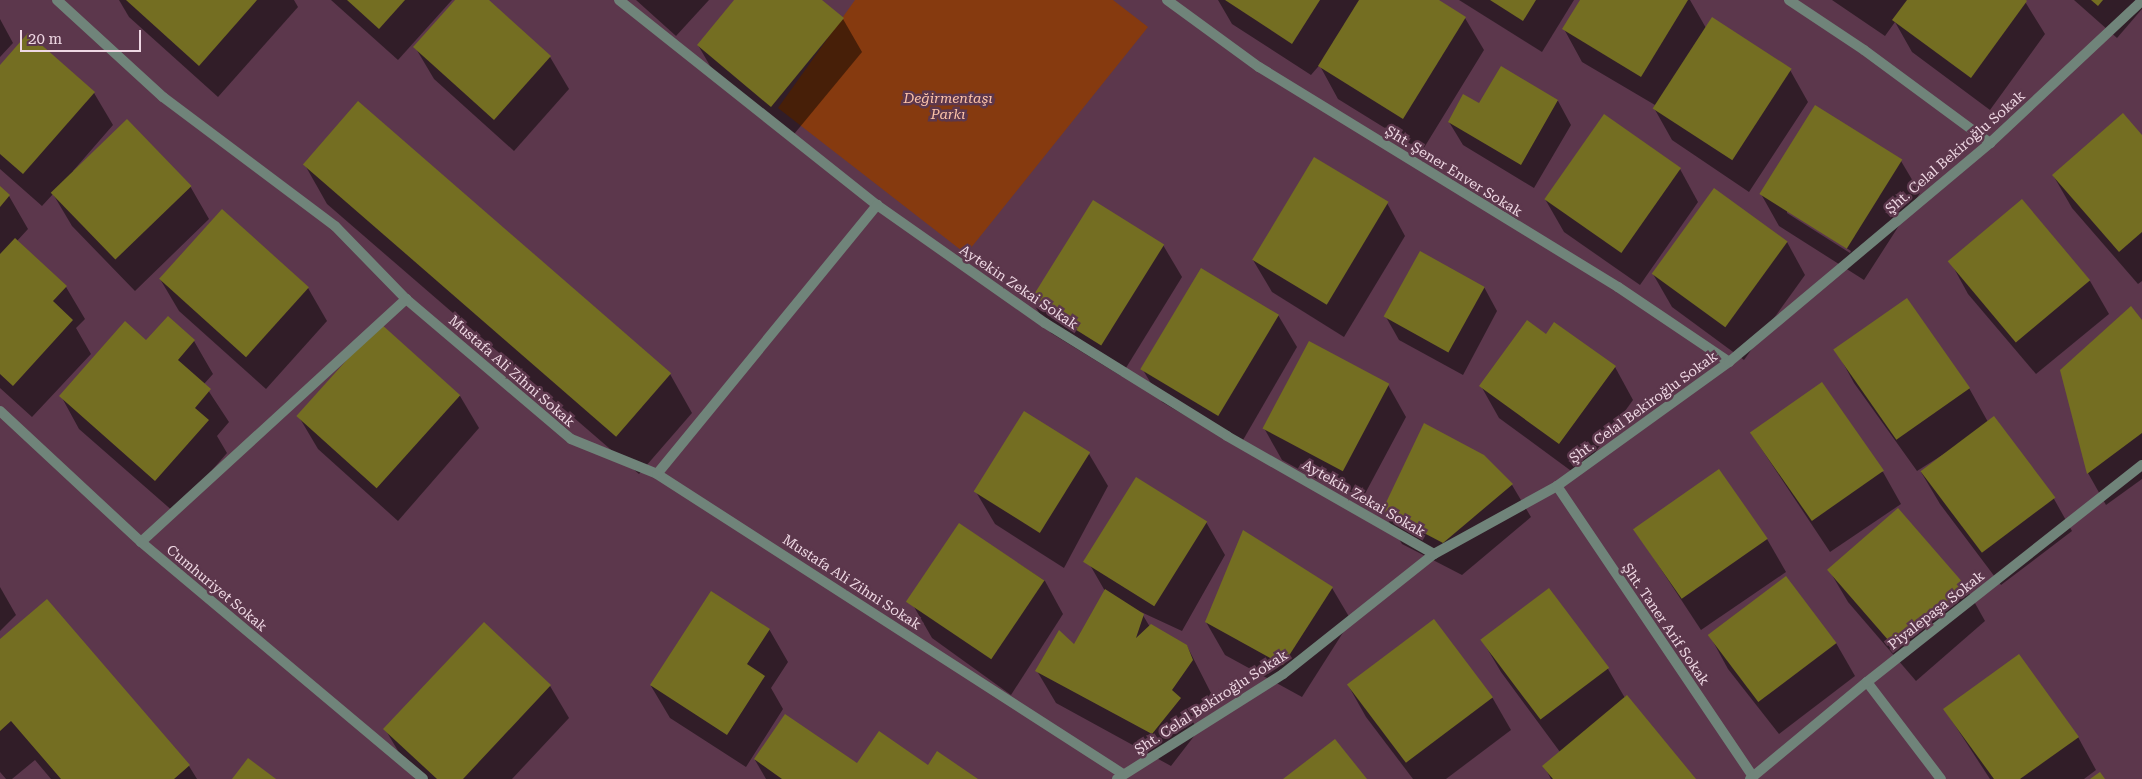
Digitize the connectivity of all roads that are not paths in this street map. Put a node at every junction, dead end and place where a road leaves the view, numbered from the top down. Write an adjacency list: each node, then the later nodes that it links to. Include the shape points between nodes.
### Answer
1 (57, 0): 8 (street, Mustafa Ali Zihni Sokak, via 163,97 335,226)
2 (619, 0): 7 (street, Aytekin Zekai Sokak)
3 (1167, 0): 9 (street, Şht. Şener Enver Sokak, via 1259,67 1618,287)
4 (1789, 0): 6 (street, via 1864,50)
5 (2142, 1): 6 (street, Şht. Celal Bekiroğlu Sokak)
6 (1990, 143): 9 (street, Şht. Celal Bekiroğlu Sokak)
7 (876, 205): 12 (street); 15 (street, Aytekin Zekai Sokak, via 1045,323 1227,436)
8 (406, 299): 12 (street, Mustafa Ali Zihni Sokak, via 571,439); 14 (street)
9 (1729, 362): 13 (street, Şht. Celal Bekiroğlu Sokak)
10 (0, 411): 14 (street, Cumhuriyet Sokak)
11 (2142, 465): 16 (street, Piyalepaşa Sokak)
12 (657, 474): 17 (street, Mustafa Ali Zihni Sokak)
13 (1557, 486): 15 (street, Şht. Celal Bekiroğlu Sokak); 18 (street, Şht. Taner Arif Sokak)
14 (141, 542): 19 (street, Cumhuriyet Sokak)
15 (1434, 554): 17 (street, Şht. Celal Bekiroğlu Sokak, via 1283,674)
16 (1867, 682): 18 (street, Piyalepaşa Sokak); 20 (street)
17 (1120, 776)
18 (1751, 778)
19 (423, 779)
20 (1942, 779)

